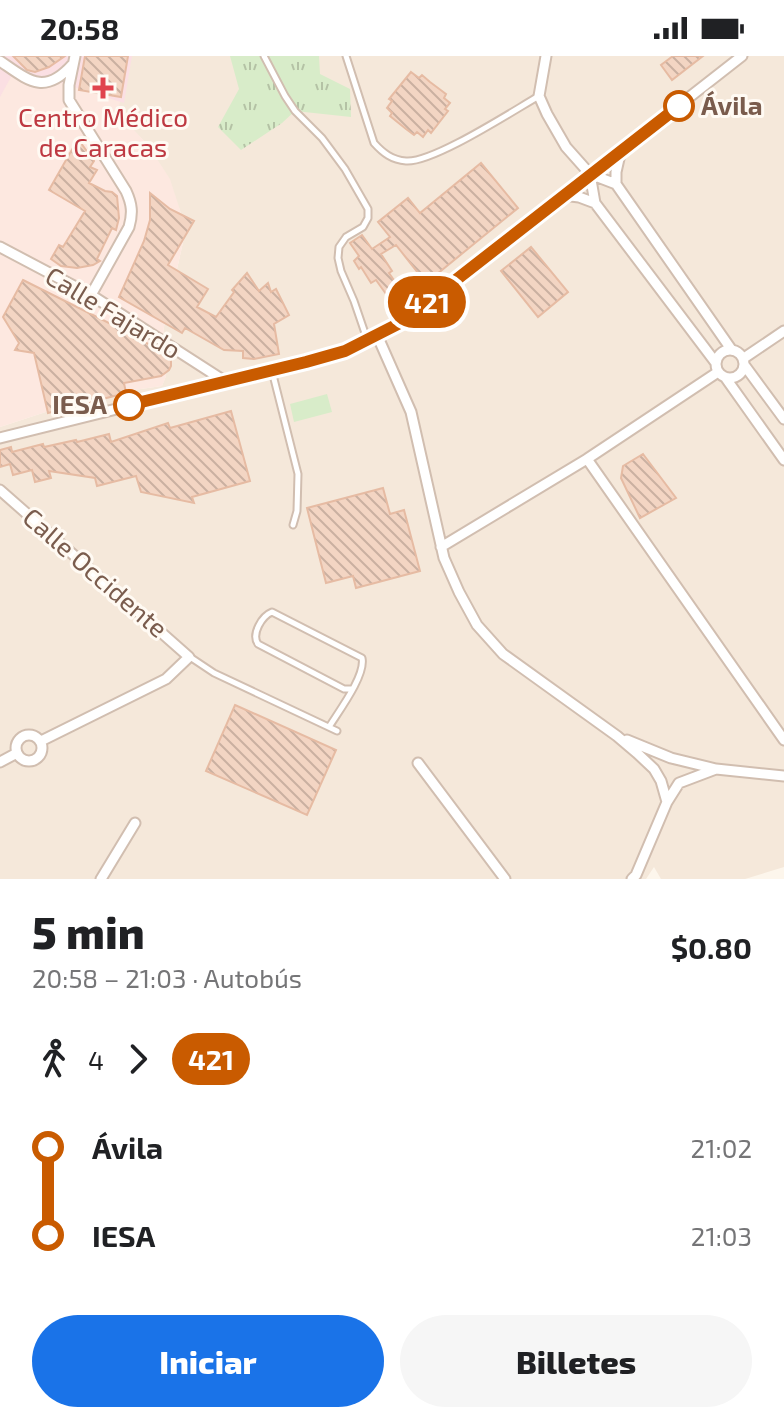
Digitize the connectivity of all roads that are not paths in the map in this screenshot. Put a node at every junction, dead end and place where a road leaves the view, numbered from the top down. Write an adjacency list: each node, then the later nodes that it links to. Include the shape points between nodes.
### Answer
1 (264, 56): 17 (lane, via 295,111 322,138 368,209 363,227 346,237 338,258)
2 (346, 56): 7 (lane, via 374,143 394,159 408,162 449,147)
3 (546, 56): 7 (street)
4 (742, 56): 8 (street)
5 (74, 60): 6 (street, via 66,72 45,84 30,81); 14 (street, via 69,100 126,191 132,216)
6 (0, 61)
7 (539, 96): 9 (street, via 566,147)
8 (621, 150): 9 (street); 10 (street)
9 (590, 174): 10 (street); 11 (street); 12 (street)
10 (616, 184): 18 (street)
11 (563, 195): 12 (street); 16 (street, via 402,322)
12 (595, 203): 21 (street)
13 (0, 247): 14 (street, Calle Fajardo)
14 (91, 295): 22 (street, Calle Fajardo)
15 (784, 331): 19 (street)
16 (377, 335): 17 (street); 29 (street, via 411,412)
17 (367, 340): 20 (street)
18 (731, 349): 19 (street); 21 (street, via 717,358)
19 (744, 362): 21 (street, via 737,376); 23 (street)
20 (271, 370): 22 (street); 28 (lane, via 298,474)
21 (719, 371): 25 (street); 26 (street)
22 (226, 382): 24 (street)
23 (784, 419)
24 (0, 438)
25 (587, 459): 29 (street); 35 (street)
26 (784, 460)
27 (0, 490): 30 (street, Calle Occidente)
28 (293, 525)
29 (441, 547): 34 (street, via 459,592 487,639)
30 (189, 657): 32 (lane); 36 (street, via 166,679)
31 (352, 689): 31 (lane, via 258,644 254,636 265,616 272,612 362,658); 32 (lane)
32 (329, 727): 33 (lane)
33 (337, 731)
34 (617, 736): 40 (street); 42 (street, via 654,769)
35 (784, 740)
36 (41, 741): 37 (street, via 32,735 21,737); 37 (street, via 42,752 35,760 26,761)
37 (17, 753): 38 (street)
38 (0, 762)
39 (418, 763): 45 (street)
40 (716, 769): 41 (street); 42 (street, via 679,783)
41 (784, 776)
42 (667, 802): 46 (street)
43 (135, 823): 44 (street)
44 (101, 879)
45 (505, 879)
46 (632, 879)

